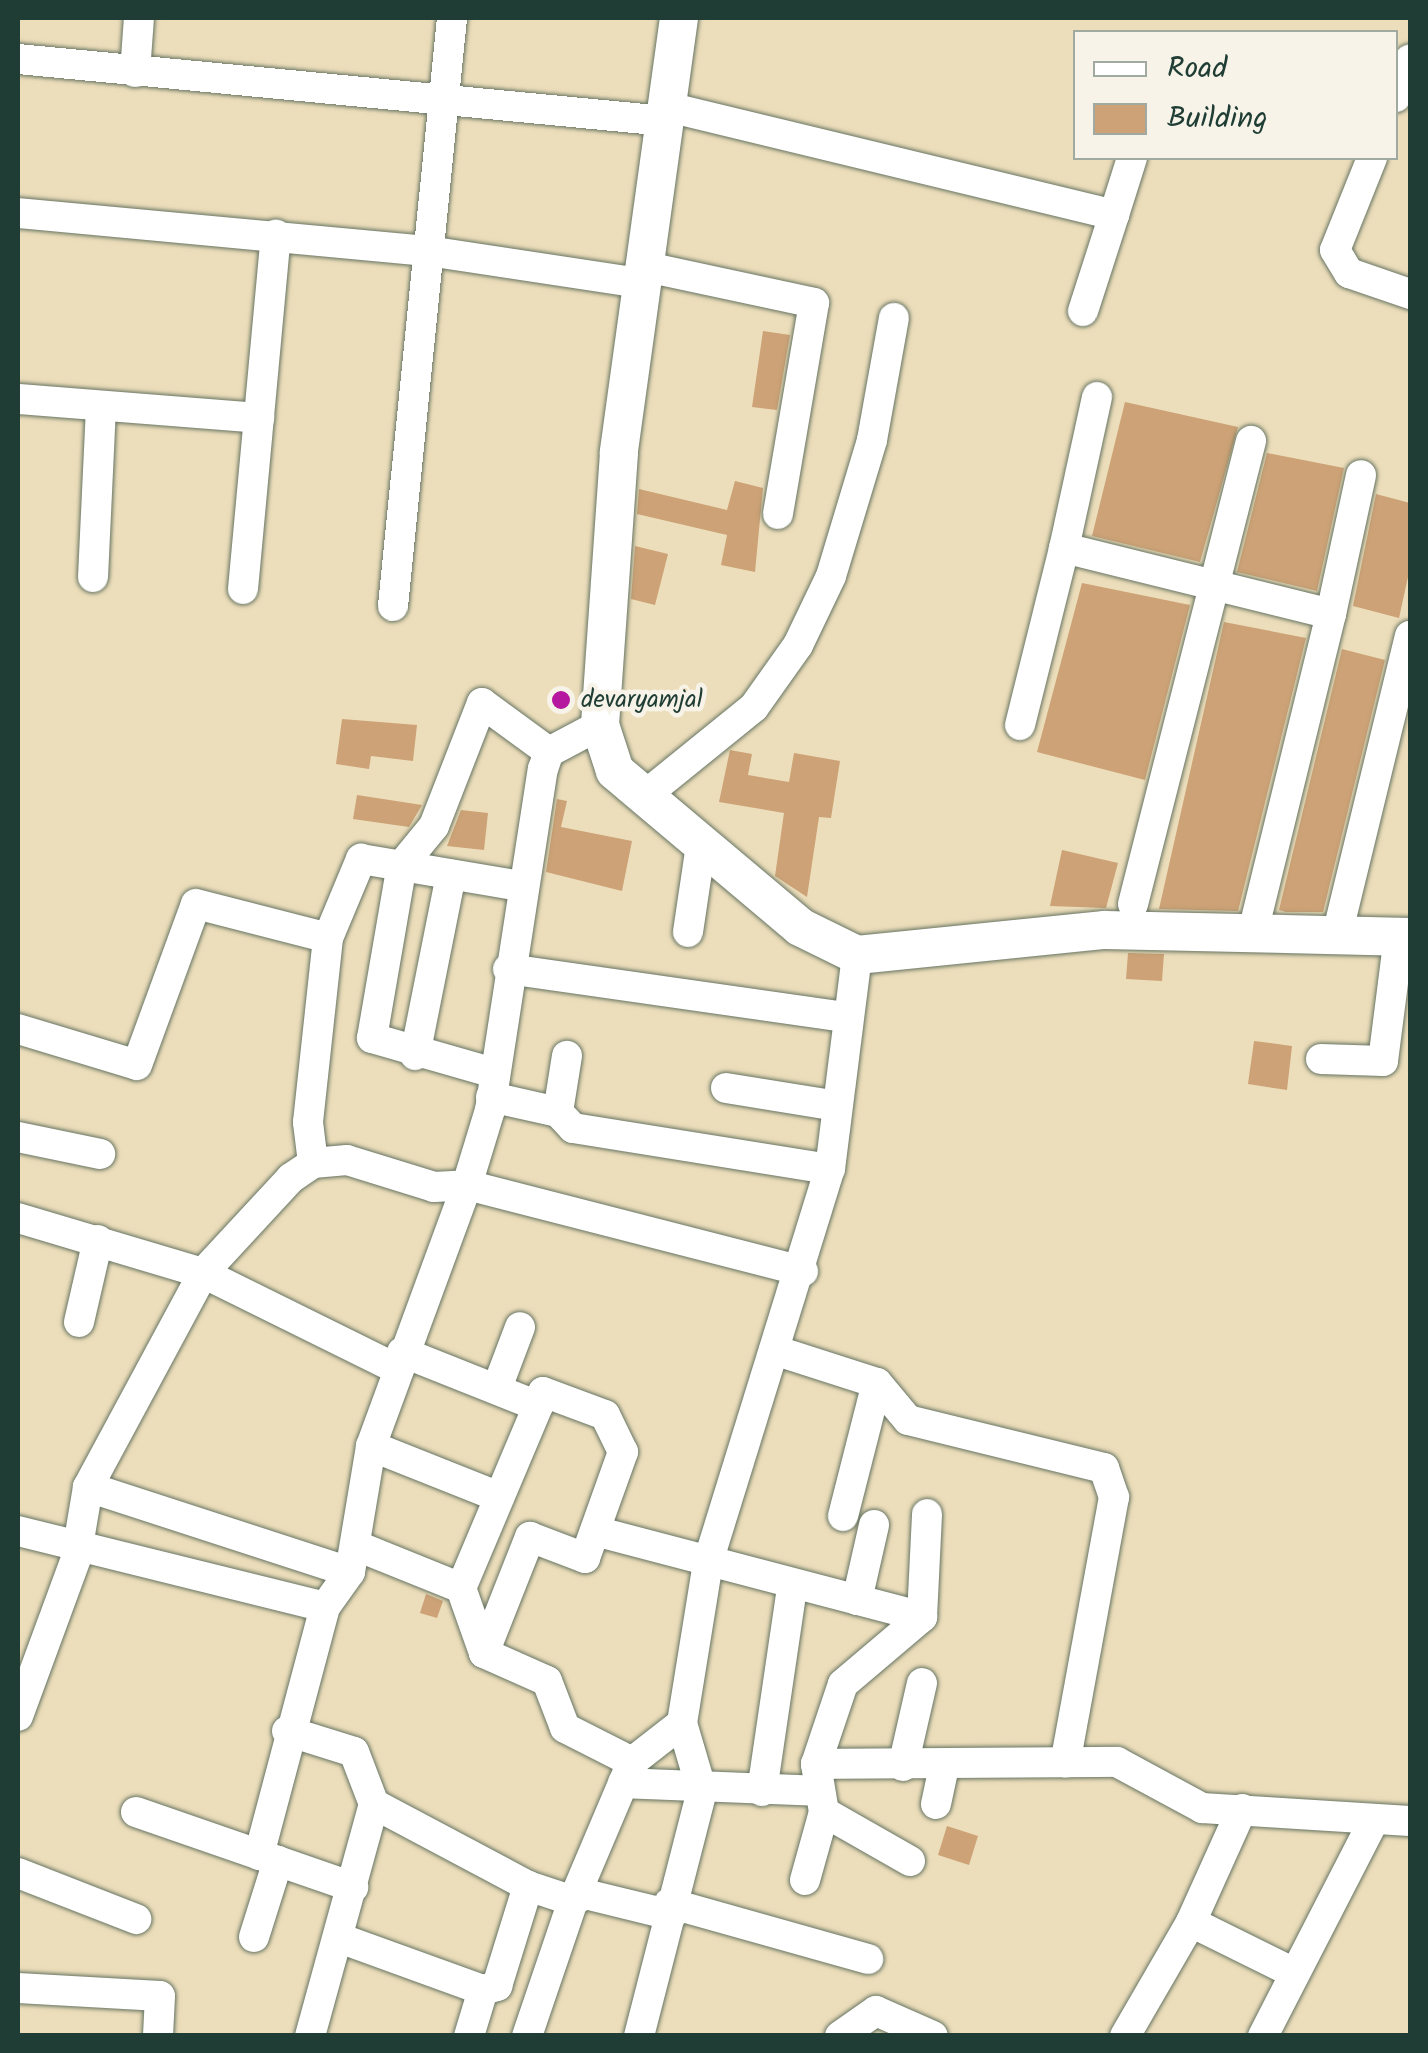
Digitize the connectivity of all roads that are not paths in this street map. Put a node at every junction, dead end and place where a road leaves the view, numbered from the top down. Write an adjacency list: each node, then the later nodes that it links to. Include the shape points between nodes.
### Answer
1 (139, 18): 6 (street)
2 (452, 18): 8 (street)
3 (679, 18): 9 (main road)
4 (18, 59): 6 (street)
5 (1410, 59): 7 (street)
6 (135, 72): 8 (street)
7 (1398, 92)
8 (445, 104): 9 (street); 15 (street)
9 (666, 114): 13 (street); 16 (main road)
10 (1131, 160): 13 (street)
11 (1371, 160): 17 (street, via 1335,250 1349,273)
12 (18, 213): 14 (street)
13 (1114, 215): 18 (street)
14 (276, 235): 15 (street); 23 (street)
15 (428, 251): 16 (street); 31 (street)
16 (641, 274): 26 (street, via 814,304); 34 (main road, via 618,453)
17 (1410, 294)
18 (1084, 311)
19 (894, 318): 37 (street, via 872,440 831,576 798,645 754,706)
20 (1098, 397): 27 (street)
21 (18, 400): 22 (street)
22 (102, 408): 23 (street); 28 (street)
23 (259, 418): 30 (street)
24 (1251, 441): 29 (street)
25 (1361, 475): 32 (street)
26 (778, 514)
27 (1064, 548): 29 (street); 35 (street)
28 (93, 576)
29 (1214, 588): 32 (street); 42 (street)
30 (243, 589)
31 (394, 606)
32 (1331, 614): 44 (street)
33 (1410, 636): 45 (street)
34 (600, 725): 36 (street); 37 (main road, via 615,771)
35 (1020, 725)
36 (549, 752): 39 (street, via 482,703 434,826); 41 (street)
37 (643, 797): 38 (main road)
38 (701, 846): 43 (street); 48 (main road, via 800,928)
39 (402, 865): 40 (street); 47 (street, via 360,859); 52 (street, via 372,1038)
40 (451, 875): 41 (street); 52 (street)
41 (520, 886): 49 (street)
42 (1133, 904)
43 (688, 932)
44 (1252, 932): 45 (main road); 48 (main road, via 1105,930)
45 (1337, 935): 46 (main road)
46 (1405, 937): 54 (street, via 1382,1061)
47 (328, 938): 51 (street, via 196,904 137,1064); 61 (street, via 308,1122)
48 (857, 954): 50 (street)
49 (508, 970): 50 (street); 55 (street)
50 (847, 1017): 57 (street)
51 (18, 1028)
52 (415, 1055): 55 (street)
53 (566, 1056): 58 (street)
54 (1321, 1059)
55 (493, 1085): 58 (street); 63 (street)
56 (726, 1088): 57 (street)
57 (837, 1106): 62 (street)
58 (558, 1112): 62 (street, via 573,1128)
59 (18, 1137): 60 (street)
60 (100, 1154)
61 (313, 1164): 63 (street, via 348,1160 434,1187); 67 (street, via 291,1178)
62 (830, 1169): 66 (street)
63 (467, 1184): 66 (street); 71 (street)
64 (18, 1218): 65 (street)
65 (98, 1240): 67 (street); 68 (street)
66 (804, 1271): 70 (street)
67 (203, 1273): 71 (street); 76 (street)
68 (79, 1322)
69 (520, 1327): 73 (street)
70 (774, 1350): 72 (street); 85 (street)
71 (400, 1361): 73 (street); 75 (street)
72 (878, 1383): 79 (street); 96 (street, via 908,1420 1090,1460 1112,1481)
73 (497, 1388): 74 (street)
74 (538, 1406): 77 (street); 82 (street, via 543,1392 605,1415 622,1452)
75 (371, 1446): 77 (street); 84 (street)
76 (88, 1487): 83 (street); 84 (street)
77 (499, 1497): 87 (street)
78 (927, 1514): 90 (street)
79 (842, 1516)
80 (874, 1524): 88 (street)
81 (18, 1531): 83 (street)
82 (595, 1531): 85 (street); 91 (street, via 584,1558 530,1537)
83 (78, 1544): 89 (street); 93 (street)
84 (353, 1559): 87 (street); 89 (street)
85 (708, 1562): 86 (street); 94 (street)
86 (792, 1586): 88 (street); 102 (street)
87 (461, 1588): 91 (street)
88 (856, 1600): 90 (street)
89 (324, 1607): 95 (street)
90 (922, 1617): 100 (street, via 844,1684)
91 (484, 1653): 99 (street, via 547,1681 565,1728)
92 (922, 1682): 97 (street)
93 (18, 1716)
94 (682, 1723): 99 (street); 101 (street)
95 (288, 1731): 103 (street, via 354,1752); 109 (street)
96 (1065, 1764): 98 (street); 105 (street, via 1117,1762 1202,1808)
97 (903, 1766): 98 (street); 100 (street)
98 (944, 1766): 104 (street)
99 (628, 1772): 101 (street); 115 (street)
100 (820, 1789): 102 (street); 110 (street); 112 (street)
101 (702, 1791): 102 (street); 116 (street)
102 (762, 1792)
103 (374, 1804): 113 (street); 114 (street)
104 (936, 1804)
105 (1242, 1810): 107 (street); 118 (street)
106 (136, 1812): 109 (street)
107 (1374, 1820): 108 (street); 122 (street)
108 (1410, 1821)
109 (268, 1858): 114 (street); 119 (street)
110 (910, 1861)
111 (18, 1873): 117 (street)
112 (804, 1880)
113 (528, 1886): 115 (street); 124 (street, via 497,1986)
114 (353, 1887): 120 (street)
115 (572, 1901): 116 (street, via 586,1894); 129 (street)
116 (670, 1909): 121 (street); 130 (street)
117 (136, 1919)
118 (1192, 1922): 122 (street); 125 (street)
119 (254, 1937)
120 (342, 1939): 124 (street); 127 (street)
121 (868, 1959)
122 (1294, 1973): 133 (street)
123 (18, 1988): 126 (street, via 160,1996)
124 (483, 1990): 128 (street)
125 (1125, 2035)
126 (158, 2036)
127 (310, 2036)
128 (470, 2036)
129 (526, 2036)
130 (639, 2036)
131 (840, 2036): 132 (street, via 876,2011)
132 (933, 2036)
133 (1263, 2036)

